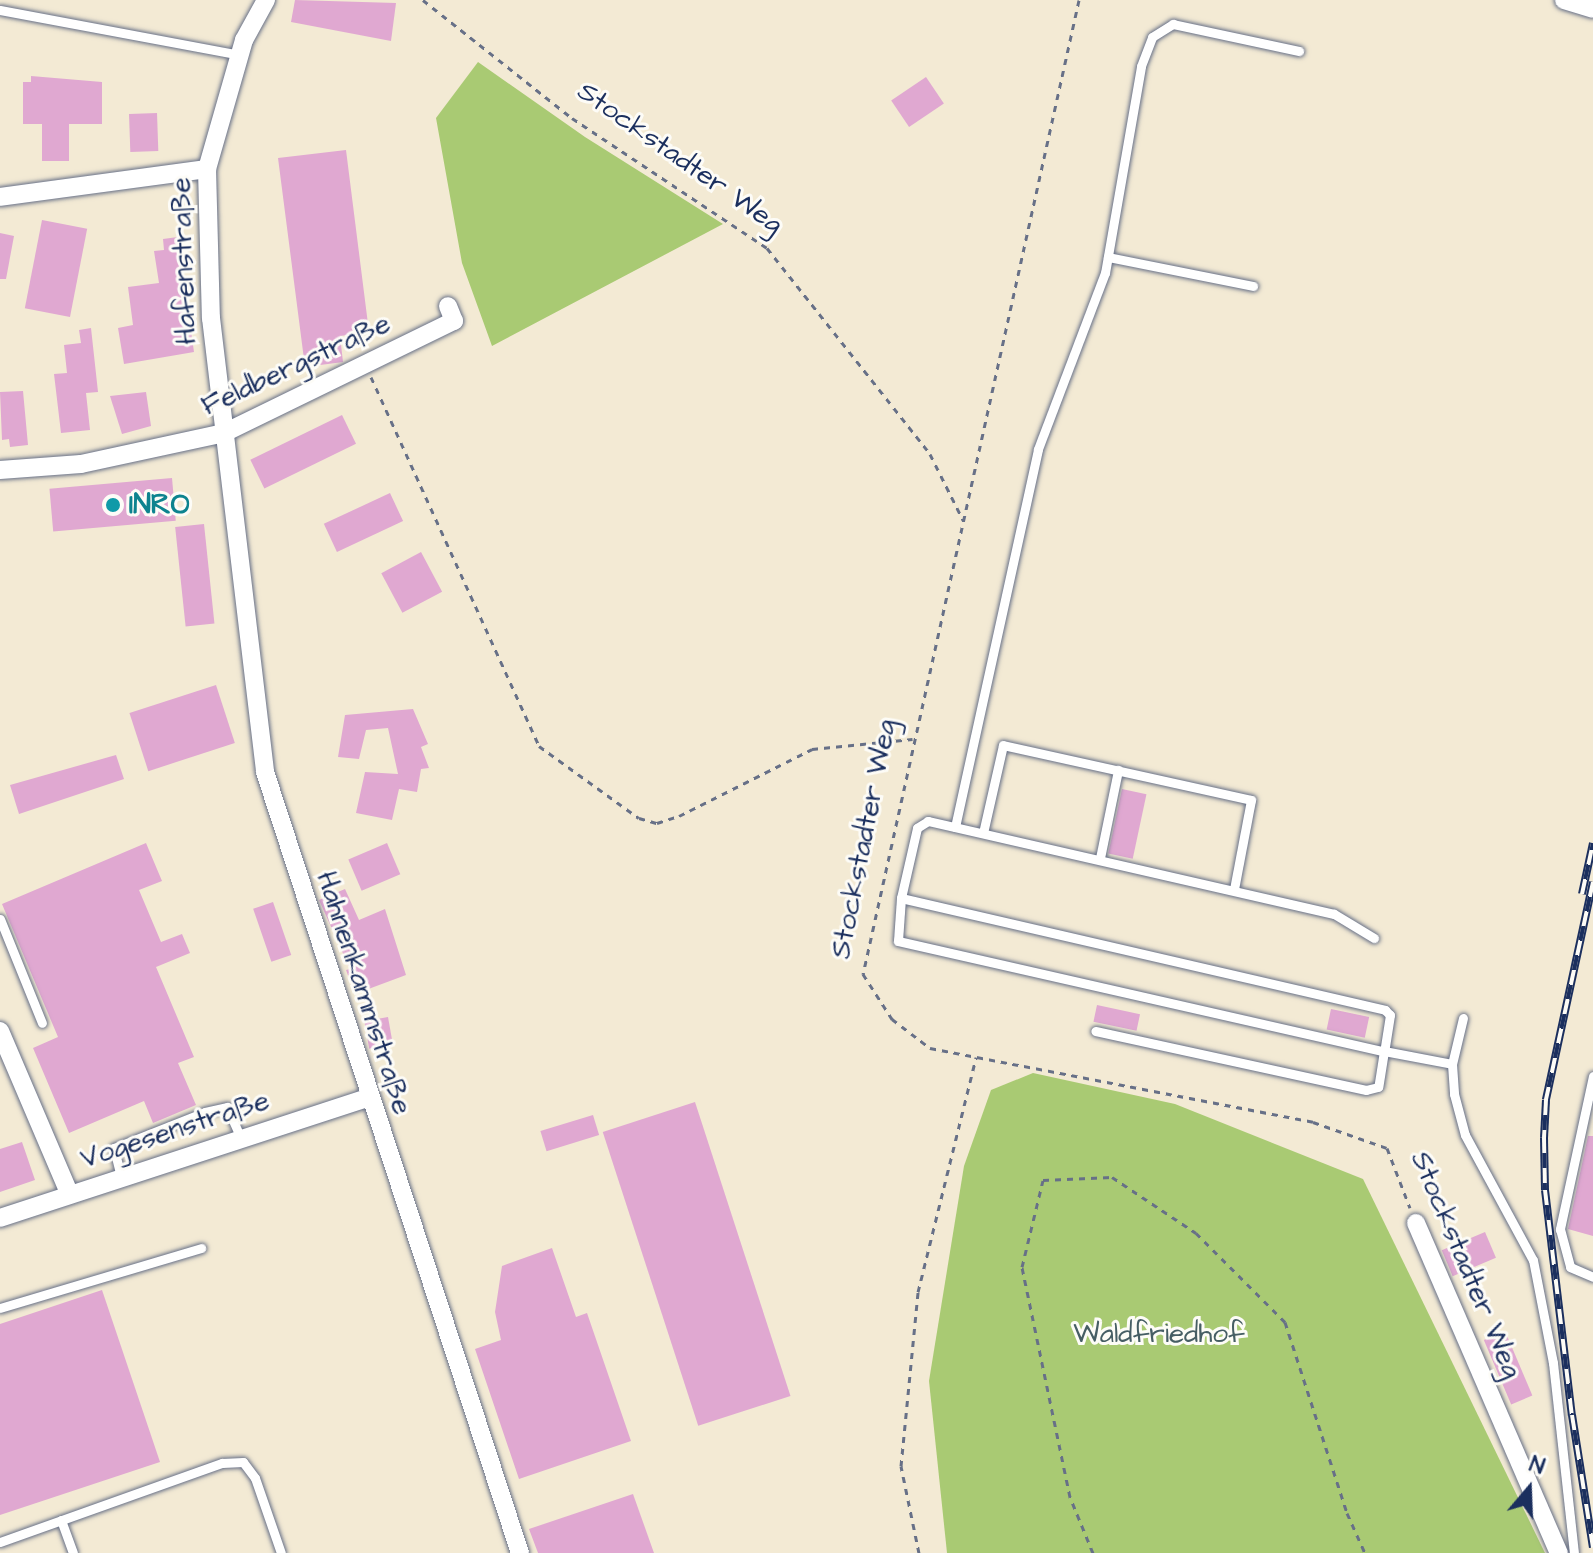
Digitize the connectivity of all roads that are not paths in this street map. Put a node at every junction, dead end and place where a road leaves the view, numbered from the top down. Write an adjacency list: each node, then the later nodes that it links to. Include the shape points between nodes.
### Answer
1 (266, 0): 6 (street, Hafenstraße)
2 (1564, 0): 3 (street)
3 (1593, 9)
4 (0, 10): 6 (lane)
5 (1299, 51): 9 (lane, via 1173,24 1152,37 1141,66)
6 (240, 55): 7 (street, Hafenstraße)
7 (207, 169): 8 (street); 12 (street, Hafenstraße, via 211,318)
8 (0, 197)
9 (1108, 257): 10 (lane); 15 (lane, via 1038,449)
10 (1253, 286)
11 (448, 306): 12 (street, Feldbergstraße, via 454,321)
12 (224, 433): 13 (street, Feldbergstraße, via 81,464); 29 (street, Hahnenkammstraße, via 265,772)
13 (0, 470)
14 (1118, 770): 16 (lane, via 1003,745); 17 (lane); 18 (lane, via 1251,800)
15 (955, 827): 16 (lane); 19 (lane, via 928,821 917,828)
16 (983, 833): 17 (lane)
17 (1100, 858): 18 (lane)
18 (1234, 889): 21 (lane, via 1334,914)
19 (901, 898): 26 (lane, via 1385,1010 1390,1015); 26 (lane, via 898,941)
20 (0, 919): 23 (lane)
21 (1374, 938)
22 (1463, 1018): 27 (lane)
23 (42, 1023)
24 (0, 1031): 32 (street)
25 (1095, 1031): 26 (lane, via 1366,1090 1378,1087)
26 (1384, 1051): 27 (lane)
27 (1452, 1064): 44 (lane, via 1465,1135 1533,1260 1553,1363)
28 (1593, 1076): 36 (lane, via 1560,1229 1570,1267)
29 (368, 1098): 30 (street, Vogesenstraße); 42 (street, Hahnenkammstraße)
30 (241, 1139): 31 (street, Vogesenstraße); 31 (lane, via 227,1107 205,1112 114,1148)
31 (121, 1177): 32 (street, Vogesenstraße)
32 (69, 1193): 33 (street, Vogesenstraße)
33 (0, 1218)
34 (1416, 1223): 43 (street, Stockstadter Weg)
35 (201, 1248): 37 (lane)
36 (1593, 1277)
37 (0, 1308)
38 (61, 1520): 39 (lane); 40 (lane); 41 (lane, via 222,1463 243,1462 255,1478)
39 (0, 1542)
40 (73, 1553)
41 (281, 1553)
42 (520, 1553)
43 (1559, 1553)
44 (1574, 1553)

